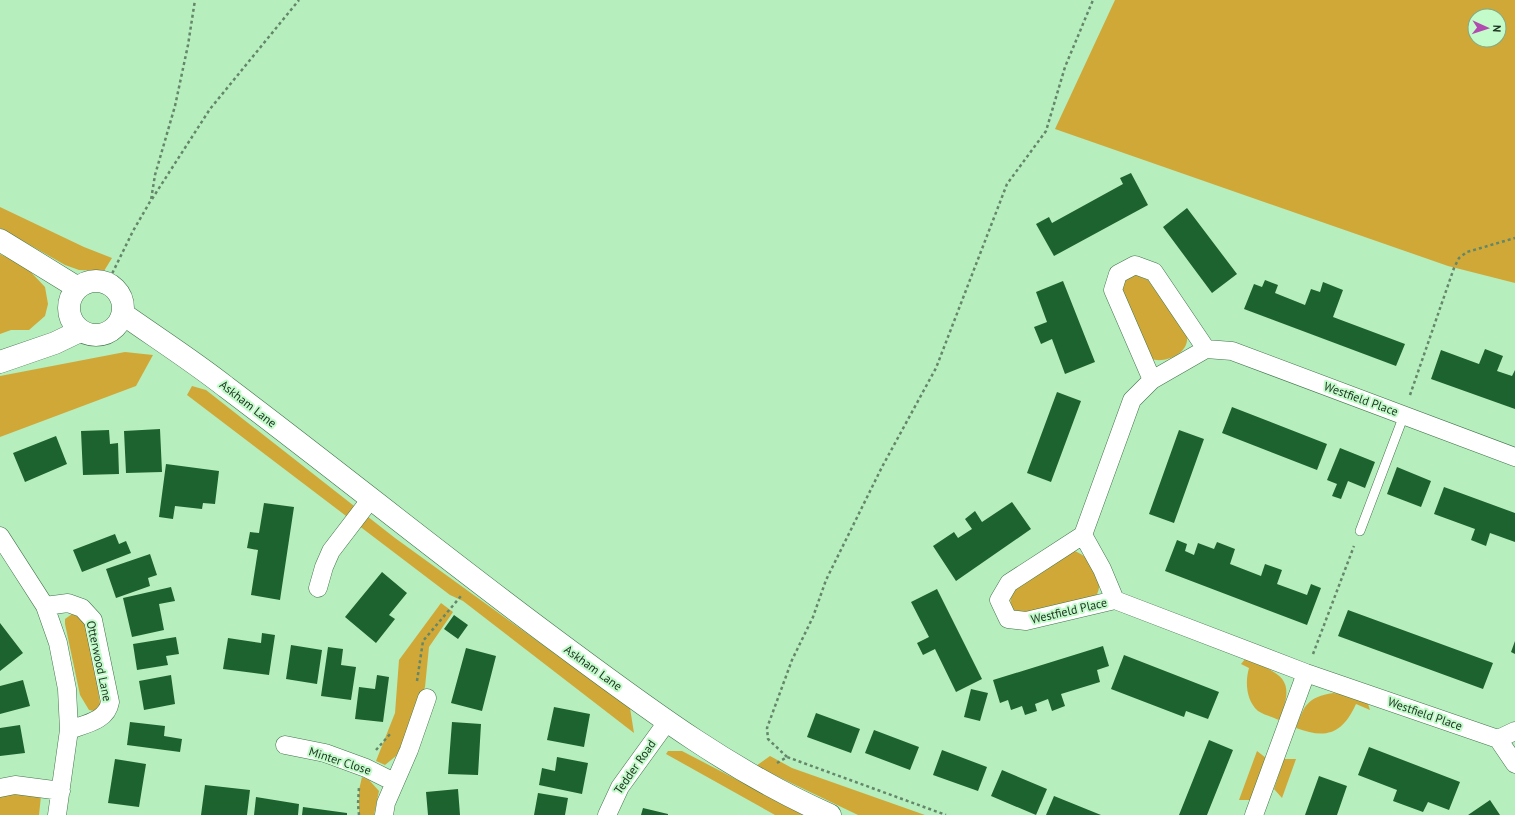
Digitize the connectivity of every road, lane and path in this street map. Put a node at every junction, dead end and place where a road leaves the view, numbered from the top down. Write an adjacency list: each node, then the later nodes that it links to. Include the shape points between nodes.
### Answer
1 (195, 0): 4 (path, via 177,99 155,175)
2 (299, 0): 4 (path, via 210,109)
3 (1093, 0): 30 (path, via 1065,67 1046,132 1007,184 936,368 882,467 829,573 813,617 792,660 767,728 768,739)
4 (151, 200): 7 (path, via 132,231 124,253)
5 (1515, 238): 14 (path, via 1466,252 1459,258)
6 (0, 240): 8 (street)
7 (107, 284): 8 (street, via 92,282); 9 (street, via 120,296)
8 (78, 288): 10 (street, via 70,302 69,310)
9 (123, 314): 10 (street, via 117,326 106,334 97,336); 16 (street, Askham Lane, via 225,386)
10 (80, 331): 12 (street, via 55,343)
11 (1206, 349): 13 (street); 13 (street, via 1154,272 1135,264 1118,274 1113,290); 14 (street, Westfield Place, via 1232,351)
12 (0, 362)
13 (1152, 380): 18 (street, via 1132,400)
14 (1404, 414): 15 (street, Westfield Place); 17 (lane)
15 (1515, 456)
16 (370, 500): 20 (street, via 331,551); 25 (street, Askham Lane, via 475,581)
17 (1360, 531): 23 (path)
18 (1084, 535): 21 (street, Westfield Place); 21 (street, Westfield Place, via 1009,583 999,600 1008,619 1026,621)
19 (0, 536): 22 (street)
20 (318, 588)
21 (1115, 600): 23 (street, Westfield Place)
22 (45, 606): 26 (street, via 60,651 67,689); 26 (street, Otterwood Lane, via 68,603 82,608 93,620 110,702 108,711 102,717)
23 (1306, 673): 28 (street, Westfield Place); 41 (street)
24 (427, 698): 33 (street, via 409,750)
25 (667, 722): 32 (street, Askham Lane); 38 (street, Tedder Road, via 620,787)
26 (69, 730): 35 (street)
27 (1515, 731): 28 (street)
28 (1498, 739): 31 (street)
29 (285, 745): 33 (street, Minter Close, via 325,753 366,768)
30 (787, 757): 32 (path); 40 (path)
31 (1515, 764)
32 (754, 776): 39 (street, Askham Lane)
33 (394, 782): 37 (street)
34 (0, 788): 35 (street, via 15,785)
35 (61, 791): 36 (street)
36 (57, 815)
37 (384, 815)
38 (607, 815)
39 (830, 815)
40 (946, 815)
41 (1254, 815)

